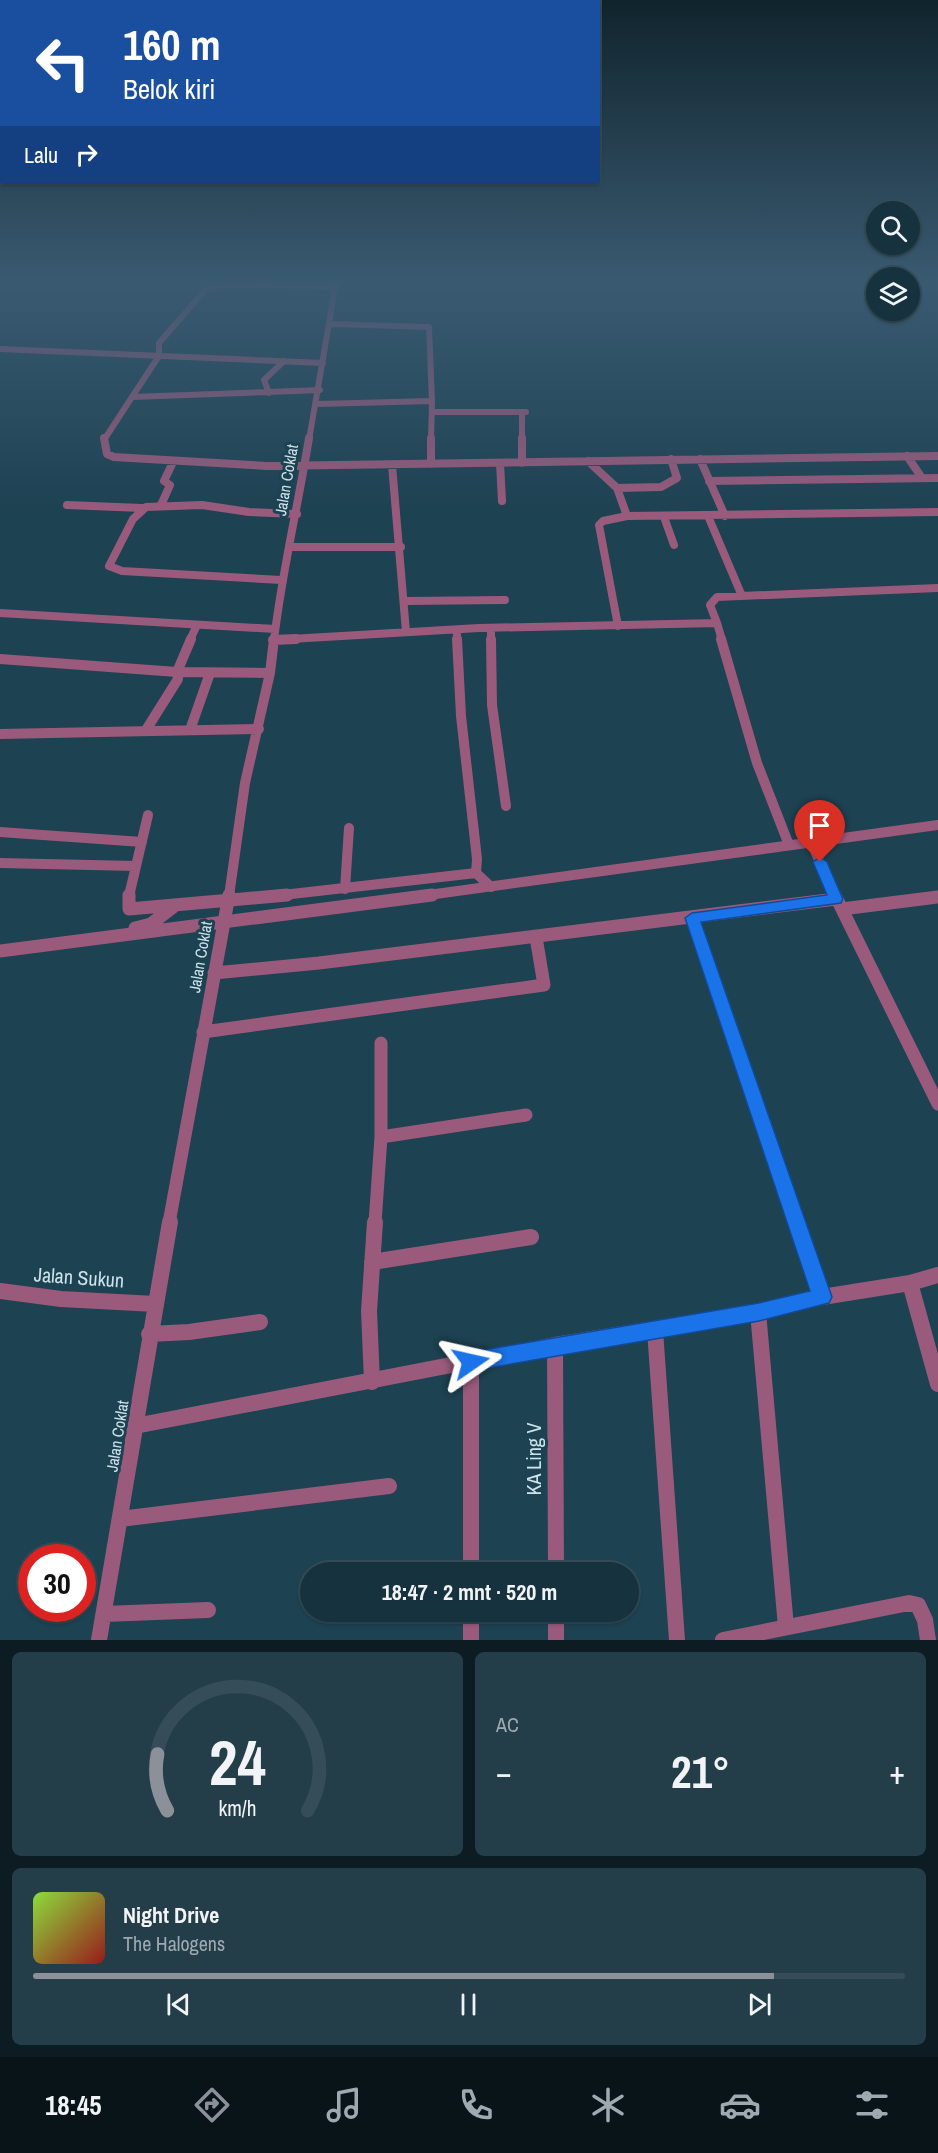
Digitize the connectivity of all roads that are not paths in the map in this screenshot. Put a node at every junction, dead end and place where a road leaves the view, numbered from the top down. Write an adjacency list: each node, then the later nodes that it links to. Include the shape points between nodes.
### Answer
1 (157, 359): 9 (street)
2 (222, 359): 5 (street)
3 (324, 359): 6 (street, Jalan Coklat)
4 (430, 359): 10 (street)
5 (284, 361): 6 (street); 8 (street, via 264,380)
6 (323, 363): 7 (street, Jalan Coklat)
7 (320, 390): 8 (street); 11 (street, Jalan Coklat)
8 (269, 393): 9 (street)
9 (132, 398): 18 (street, via 104,437 107,454)
10 (432, 401): 11 (street); 12 (street)
11 (317, 404): 23 (street, Jalan Coklat)
12 (432, 412): 20 (street, via 524,413); 21 (street)
13 (907, 456): 14 (street); 16 (street); 24 (street)
14 (938, 456)
15 (671, 459): 16 (street); 17 (street); 27 (street, via 677,478 669,485)
16 (700, 459): 26 (street)
17 (588, 461): 20 (street); 27 (street)
18 (173, 462): 23 (street); 30 (street, via 164,481 170,485)
19 (500, 463): 20 (street); 21 (street); 28 (street)
20 (522, 463)
21 (431, 464): 22 (street)
22 (392, 465): 23 (street); 40 (street)
23 (304, 466): 33 (street, Jalan Coklat)
24 (922, 478): 25 (street); 26 (street)
25 (938, 478)
26 (709, 481): 36 (street)
27 (617, 488): 34 (street)
28 (502, 501)
29 (67, 505): 31 (street)
30 (161, 505): 31 (street); 33 (street, via 223,506 249,512)
31 (142, 508): 41 (street, via 113,555 109,566 112,569)
32 (938, 512): 36 (street)
33 (297, 514): 39 (street, Jalan Coklat)
34 (627, 516): 37 (street); 48 (street, via 599,525)
35 (708, 516): 36 (street); 37 (street); 43 (street)
36 (725, 516)
37 (664, 517): 38 (street)
38 (674, 545)
39 (291, 547): 40 (street); 41 (street, Jalan Coklat)
40 (400, 547): 45 (street)
41 (281, 580): 53 (street, Jalan Coklat)
42 (938, 588): 43 (street)
43 (742, 596): 47 (street, via 712,598 710,605)
44 (505, 600): 45 (street)
45 (406, 601): 52 (street)
46 (0, 613): 49 (street)
47 (717, 623): 48 (street); 69 (street, via 757,763)
48 (618, 626): 50 (street)
49 (195, 628): 53 (street); 55 (street)
50 (491, 628): 51 (street); 62 (street, via 492,705)
51 (457, 630): 52 (street); 72 (street, via 457,680)
52 (406, 632): 53 (street)
53 (274, 635): 57 (street, Jalan Coklat)
54 (0, 659): 55 (street)
55 (177, 672): 56 (street); 59 (street, via 174,687)
56 (210, 673): 57 (street); 60 (street)
57 (270, 673): 58 (street, Jalan Coklat)
58 (259, 729): 60 (street); 76 (street, Jalan Coklat, via 245,783)
59 (146, 730): 60 (street); 61 (street)
60 (190, 730)
61 (0, 735)
62 (506, 806)
63 (148, 815): 67 (street)
64 (938, 825): 68 (street)
65 (349, 828): 74 (street)
66 (0, 832): 67 (street)
67 (142, 842): 71 (street)
68 (811, 842): 69 (street); 77 (street)
69 (789, 845): 73 (street)
70 (0, 863): 71 (street, via 67,868)
71 (136, 866): 78 (street, via 129,909)
72 (476, 873): 73 (street); 74 (street)
73 (491, 887): 80 (street)
74 (345, 889): 76 (street)
75 (938, 897): 77 (street)
76 (228, 901): 78 (street); 80 (street, Jalan Coklat)
77 (839, 904): 79 (street); 87 (street)
78 (174, 907): 82 (street, via 141,927)
79 (692, 918): 81 (street); 95 (street)
80 (223, 923): 82 (street); 84 (street, Jalan Coklat)
81 (536, 937): 84 (street); 85 (street, via 544,985)
82 (23, 948): 83 (street)
83 (0, 951)
84 (214, 973): 85 (street, Jalan Coklat)
85 (203, 1032): 96 (street, Jalan Coklat)
86 (381, 1043): 89 (street)
87 (938, 1104)
88 (526, 1115): 89 (street)
89 (381, 1137): 91 (street)
90 (531, 1237): 91 (street)
91 (372, 1262): 103 (street)
92 (938, 1275): 93 (street)
93 (910, 1283): 95 (street); 104 (street)
94 (0, 1291): 96 (street, Jalan Sukun)
95 (822, 1297): 97 (street)
96 (155, 1304): 100 (street, Jalan Coklat)
97 (759, 1312): 99 (street); 114 (street)
98 (260, 1322): 100 (street)
99 (655, 1330): 101 (street); 118 (street)
100 (149, 1334): 105 (street, Jalan Coklat)
101 (555, 1345): 102 (street); 109 (street, KA Ling V)
102 (471, 1362): 103 (street); 108 (street)
103 (372, 1382): 105 (street)
104 (938, 1384)
105 (135, 1426): 107 (street, Jalan Coklat)
106 (389, 1486): 107 (street)
107 (120, 1518): 111 (street, Jalan Coklat)
108 (471, 1562)
109 (556, 1562)
110 (208, 1610): 111 (street)
111 (104, 1614): 115 (street, Jalan Coklat)
112 (471, 1622): 116 (street)
113 (556, 1622): 117 (street)
114 (786, 1627): 119 (street); 120 (street, via 909,1603 918,1605 924,1616)
115 (99, 1640)
116 (471, 1640)
117 (556, 1640)
118 (677, 1640)
119 (723, 1640)
120 (928, 1640)

